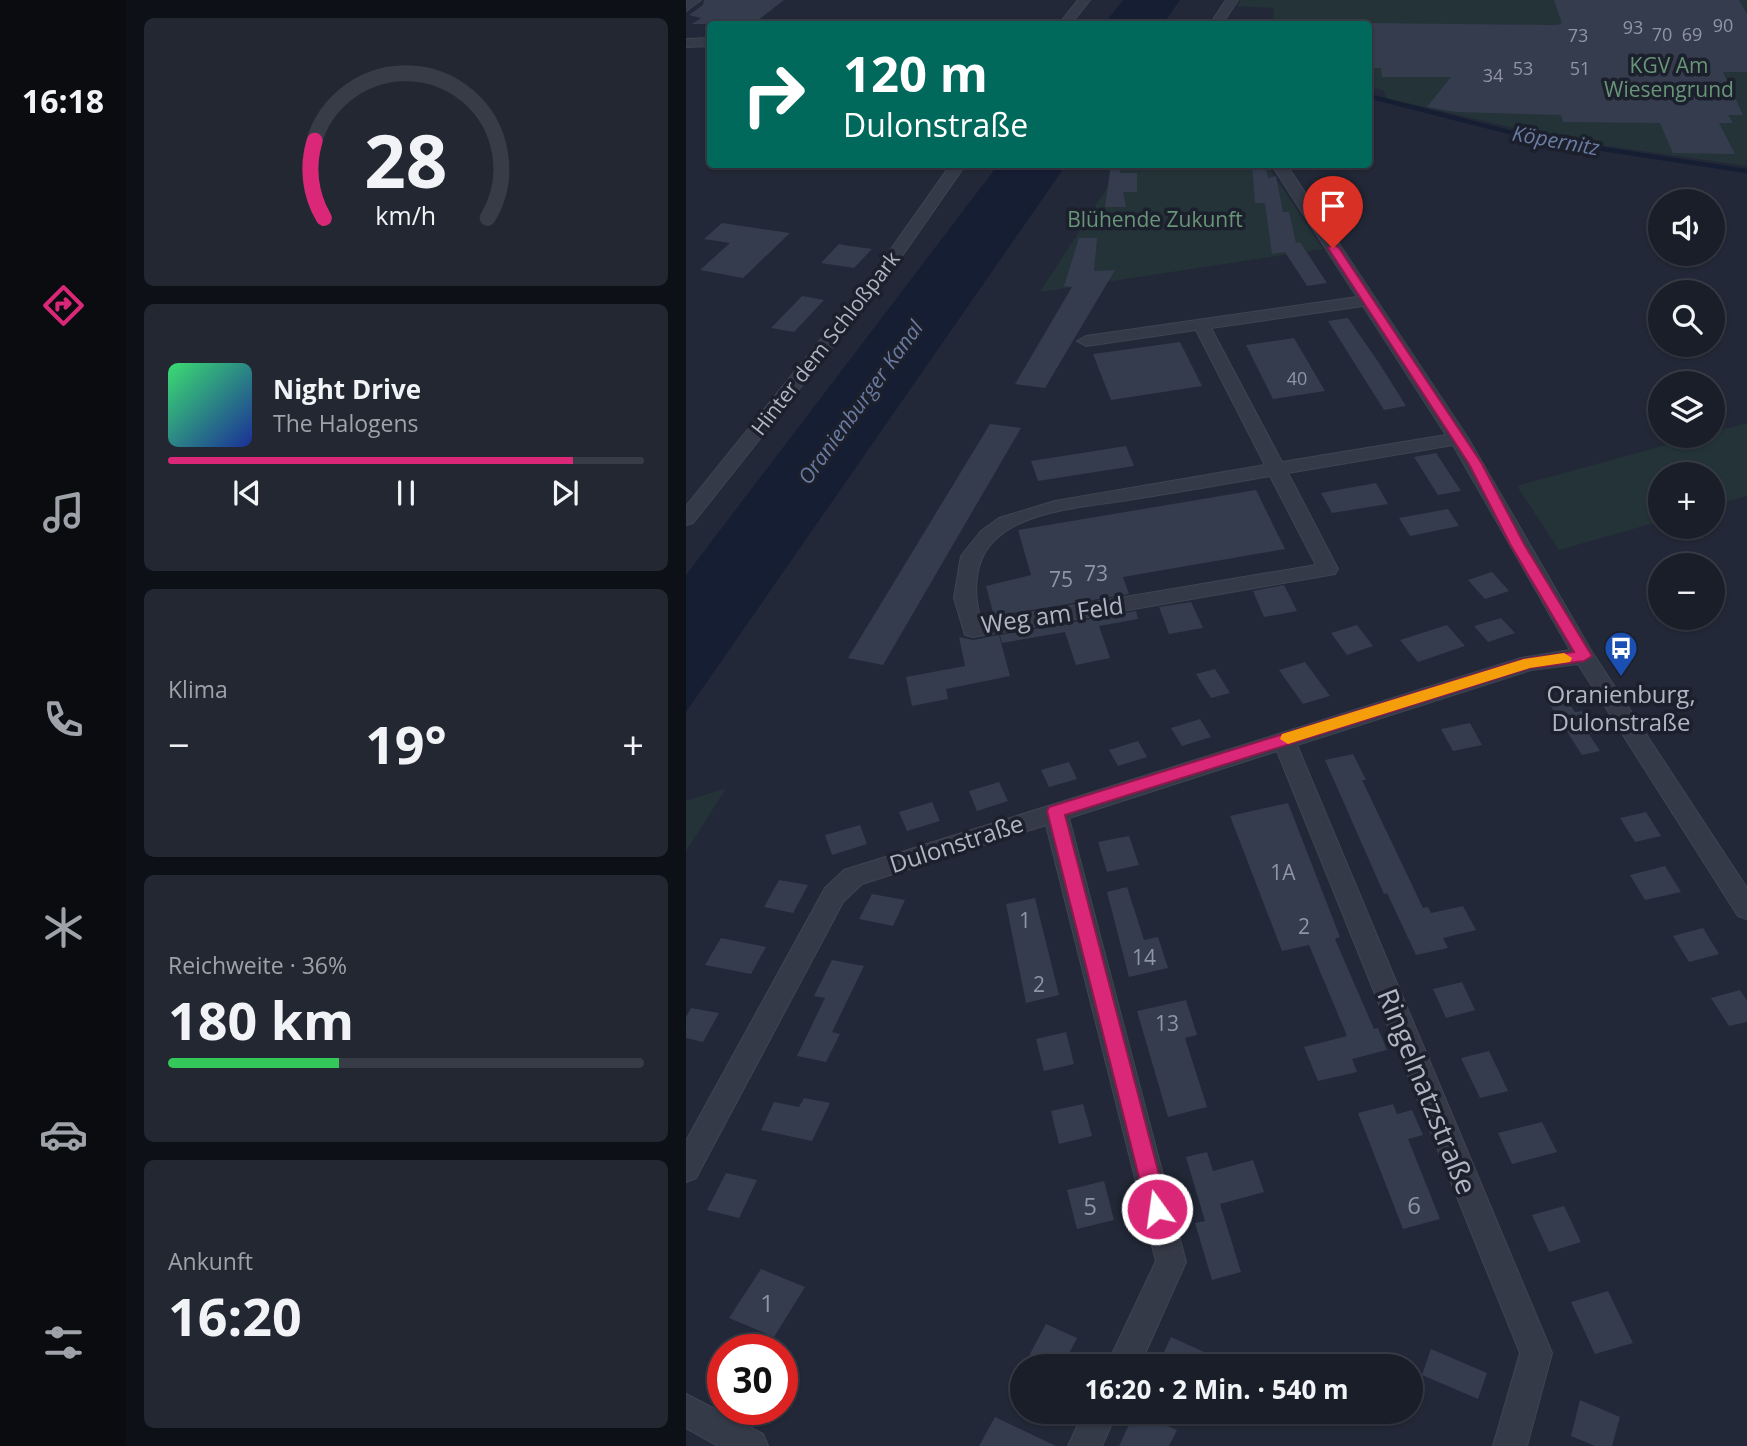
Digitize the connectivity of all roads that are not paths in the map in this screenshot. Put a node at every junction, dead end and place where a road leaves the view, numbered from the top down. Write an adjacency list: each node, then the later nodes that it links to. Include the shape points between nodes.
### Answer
1 (695, 0): 4 (street)
2 (1084, 0): 5 (street)
3 (1232, 0): 6 (street)
4 (686, 7)
5 (1067, 21)
6 (1218, 21)
7 (707, 42): 8 (street)
8 (686, 43)
9 (956, 168): 16 (street, Hinter dem Schloßpark, via 878,278)
10 (1281, 168): 11 (street)
11 (1367, 300): 12 (street); 14 (street)
12 (1201, 324): 13 (street); 15 (street)
13 (1086, 341)
14 (1459, 438): 15 (street, Weg am Feld); 17 (street)
15 (1275, 470): 15 (street, Weg am Feld, via 1328,569 973,630 964,598 971,556 1006,522 1055,507)
16 (686, 519)
17 (1517, 544): 18 (street)
18 (1584, 656): 19 (street, Dulonstraße, via 1529,663); 21 (street)
19 (1284, 740): 20 (street, Dulonstraße); 29 (street, Ringelnatzstraße, via 1536,1353)
20 (1055, 811): 22 (street, Dulonstraße, via 853,877 834,895); 23 (street, via 1171,1262)
21 (1747, 909)
22 (686, 1169)
23 (1128, 1354)
24 (686, 1410): 26 (street)
25 (1095, 1424): 28 (street)
26 (710, 1437): 27 (street)
27 (751, 1446)
28 (1085, 1446)
29 (1510, 1446)

